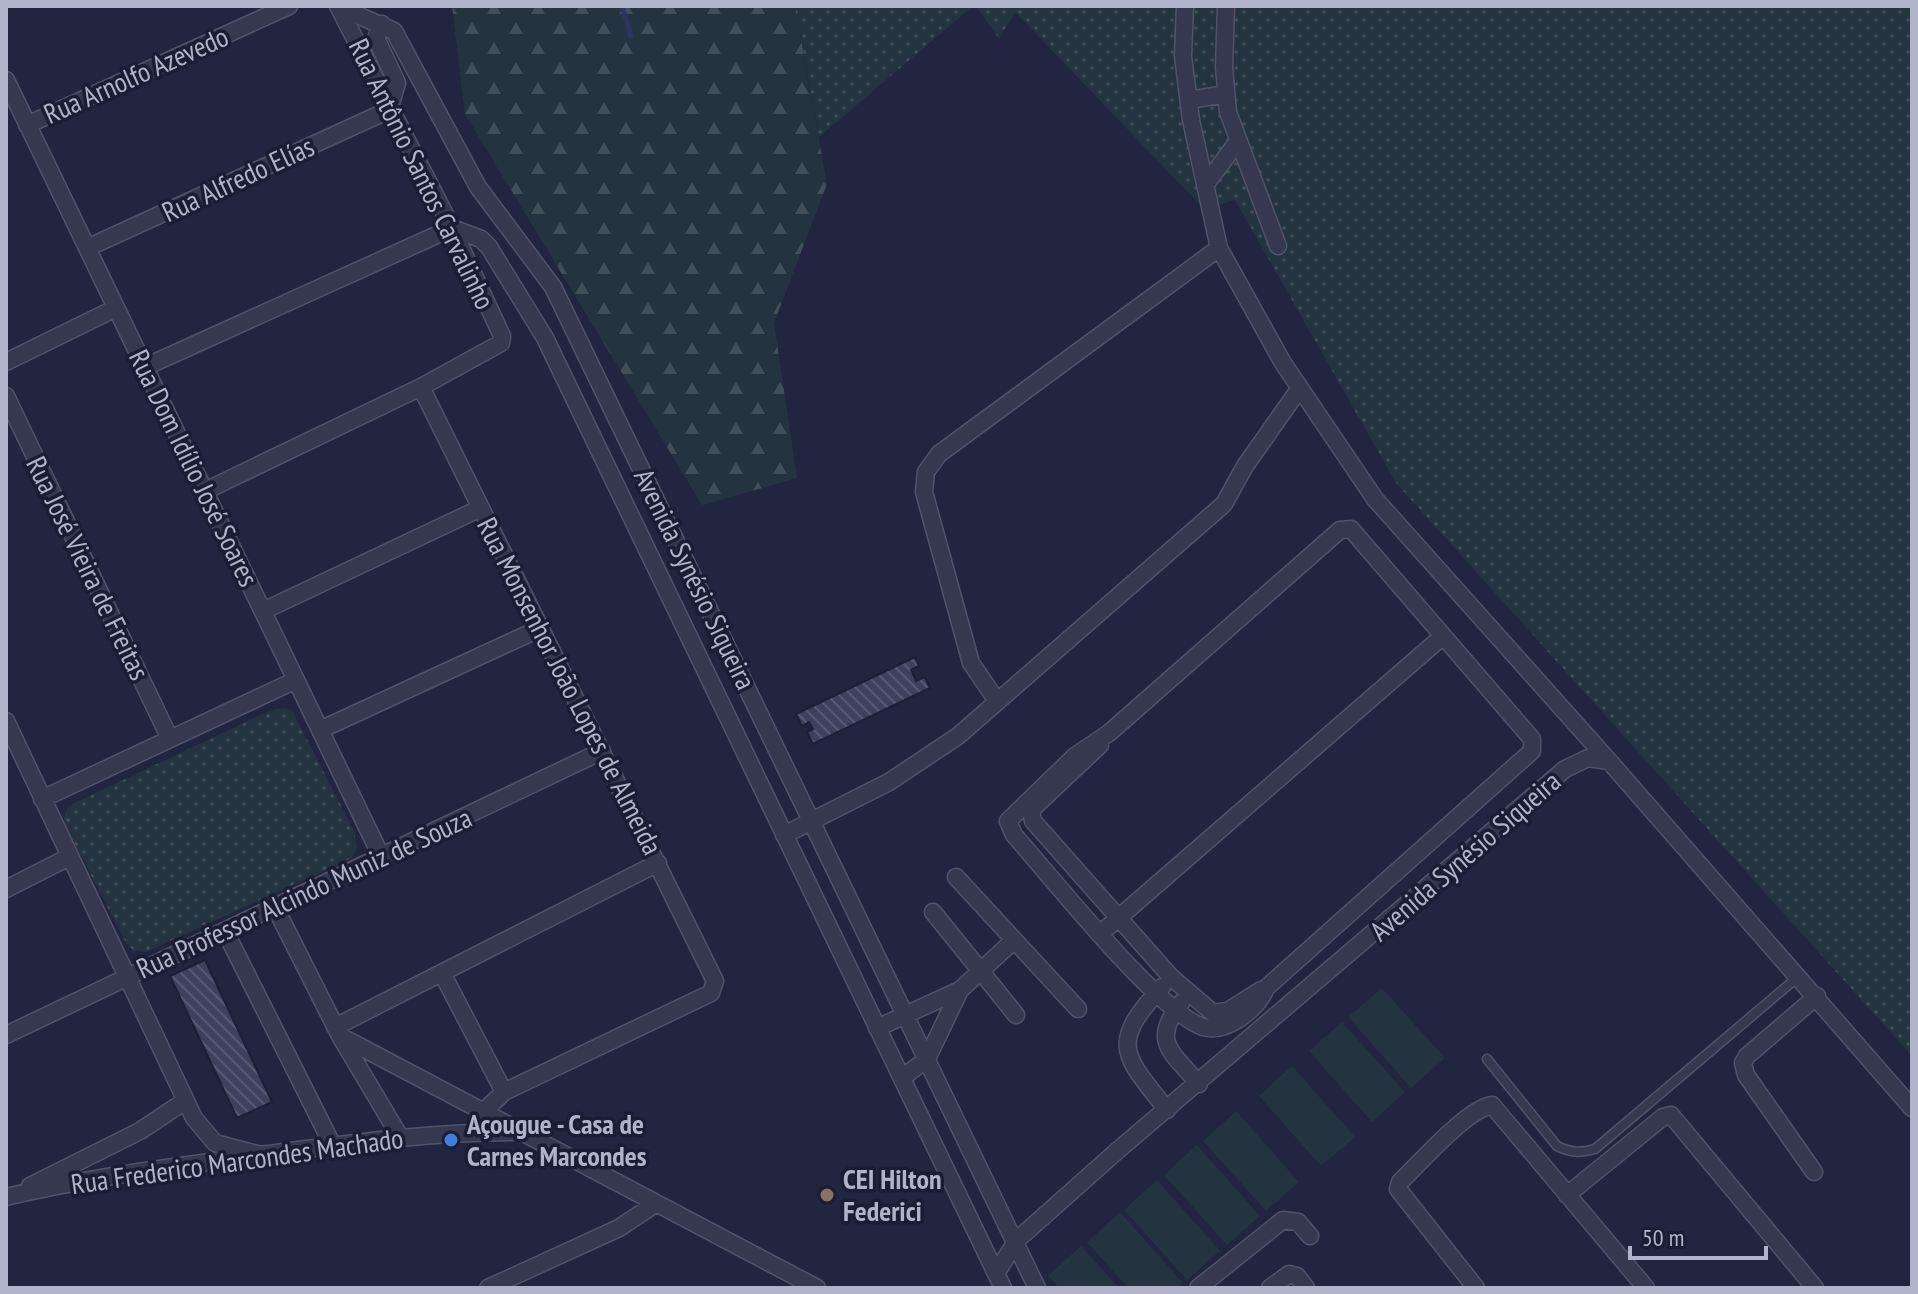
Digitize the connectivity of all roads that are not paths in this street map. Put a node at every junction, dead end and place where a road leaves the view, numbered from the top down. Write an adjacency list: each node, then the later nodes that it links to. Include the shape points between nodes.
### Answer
1 (289, 6): 10 (street, Rua Arnolfo Azevedo)
2 (338, 6): 5 (street); 9 (street, Rua Antônio Santos Carvalinho)
3 (1185, 6): 8 (street, via 1183,56)
4 (1226, 6): 7 (street)
5 (382, 24): 9 (street, via 376,38 397,83); 38 (street, Avenida Synésio Siqueira, via 398,37 478,187 553,287)
6 (6, 80): 10 (street, Rua Dom Idílio José Soares)
7 (1226, 94): 8 (street); 11 (street)
8 (1189, 100): 12 (street)
9 (389, 110): 13 (street, Rua Antônio Santos Carvalinho); 15 (street, Rua Alfredo Elías)
10 (27, 125): 15 (street, Rua Dom Idílio José Soares)
11 (1238, 141): 12 (street); 14 (street)
12 (1206, 184): 16 (street)
13 (452, 228): 19 (street); 20 (street, Rua Antônio Santos Carvalinho, via 501,343); 39 (street, Avenida Synésio Siqueira, via 489,247 545,338)
14 (1278, 246)
15 (87, 248): 17 (street, Rua Dom Idílio José Soares)
16 (1219, 248): 21 (street); 29 (street, via 939,454 926,472 924,492 971,663)
17 (116, 308): 18 (street); 19 (street, Rua Dom Idílio José Soares)
18 (6, 362)
19 (145, 367): 23 (street, Rua Dom Idílio José Soares)
20 (421, 387): 23 (street); 24 (street, Rua Monsenhor João Lopes de Almeida)
21 (1300, 388): 29 (street, via 1224,504); 36 (street, via 1375,499)
22 (6, 396): 33 (street, Rua José Vieira de Freitas)
23 (205, 491): 25 (street, Rua Dom Idílio José Soares)
24 (481, 508): 25 (street); 26 (street, Rua Monsenhor João Lopes de Almeida)
25 (263, 611): 28 (street, Rua Dom Idílio José Soares)
26 (541, 628): 31 (street); 35 (street, Rua Monsenhor João Lopes de Almeida)
27 (1443, 636): 32 (street, via 1346,528); 47 (street); 56 (street, via 1532,739 1532,751)
28 (296, 680): 31 (street, Rua Dom Idílio José Soares); 33 (street)
29 (997, 701): 38 (street, via 958,736 889,782)
30 (6, 721): 34 (street)
31 (320, 730): 40 (street, Rua Dom Idílio José Soares)
32 (1109, 733): 47 (street, via 1030,815); 49 (street, via 1075,756 1008,821 1014,835)
33 (170, 739): 37 (street)
34 (10, 741): 37 (street)
35 (602, 751): 40 (street, Rua Professor Alcindo Muniz de Souza); 42 (street, Rua Monsenhor João Lopes de Almeida)
36 (1609, 761): 53 (street); 71 (street, Avenida Synésio Siqueira, via 1588,758 1565,769)
37 (42, 799): 41 (street)
38 (812, 820): 39 (street); 63 (street, Avenida Synésio Siqueira)
39 (784, 835): 65 (street, Avenida Synésio Siqueira)
40 (381, 856): 45 (street, Rua Professor Alcindo Muniz de Souza)
41 (69, 857): 44 (street); 55 (street)
42 (658, 863): 52 (street); 72 (street, Rua Monsenhor João Lopes de Almeida, via 715,987 711,993)
43 (956, 877): 50 (street)
44 (6, 889)
45 (275, 907): 48 (street, Rua Professor Alcindo Muniz de Souza); 66 (street)
46 (933, 912): 51 (street)
47 (1119, 918): 49 (street); 54 (street)
48 (225, 931): 55 (street, Rua Professor Alcindo Muniz de Souza); 79 (street)
49 (1101, 933): 58 (street)
50 (1012, 942): 51 (street); 61 (street)
51 (981, 971): 57 (street); 64 (street)
52 (443, 975): 66 (street); 72 (street)
53 (1799, 976): 60 (street); 69 (lane, via 1595,1149 1569,1152 1557,1146)
54 (1171, 977): 58 (street); 59 (street)
55 (126, 978): 67 (street, Rua Professor Alcindo Muniz de Souza); 73 (street)
56 (1266, 988): 59 (street, via 1220,1014); 62 (street, via 1259,1002 1217,1029 1202,1027)
57 (960, 990): 63 (street); 68 (street)
58 (1155, 993): 62 (street); 75 (street, via 1126,1036 1125,1048)
59 (1188, 994): 62 (street)
60 (1817, 996): 74 (street); 81 (street, via 1743,1063 1746,1075)
61 (1078, 1009)
62 (1176, 1009): 71 (street, via 1165,1025 1165,1043)
63 (906, 1013): 65 (street); 68 (street, Avenida Synésio Siqueira)
64 (1016, 1015)
65 (877, 1028): 70 (street, Avenida Synésio Siqueira)
66 (337, 1032): 76 (street, Rua Frederico Marcondes Machado); 78 (street)
67 (6, 1035)
68 (927, 1059): 70 (street); 86 (street, Avenida Synésio Siqueira)
69 (1487, 1059)
70 (902, 1078): 87 (street, Avenida Synésio Siqueira)
71 (1199, 1084): 75 (street, Avenida Synésio Siqueira)
72 (504, 1092): 76 (street)
73 (185, 1101): 80 (street, via 215,1143); 83 (street, via 148,1127)
74 (1912, 1108)
75 (1167, 1110): 86 (street, Avenida Synésio Siqueira)
76 (483, 1112): 77 (street, Rua Frederico Marcondes Machado)
77 (517, 1132): 78 (street, Rua Frederico Marcondes Machado); 84 (street, Rua Frederico Marcondes Machado)
78 (400, 1137): 79 (street, Rua Frederico Marcondes Machado)
79 (333, 1146): 80 (street, Rua Frederico Marcondes Machado)
80 (261, 1155): 83 (street, Rua Frederico Marcondes Machado, via 139,1171)
81 (1814, 1172)
82 (1567, 1195): 94 (street, via 1492,1105 1482,1107 1400,1182 1399,1192); 95 (street); 96 (street, via 1671,1115)
83 (6, 1197)
84 (655, 1204): 88 (street, via 619,1228); 89 (street, Rua Frederico Marcondes Machado)
85 (1310, 1236): 91 (street, via 1298,1222 1283,1220)
86 (1017, 1240): 87 (street, Avenida Synésio Siqueira); 90 (street, Avenida Synésio Siqueira)
87 (1000, 1280)
88 (488, 1288)
89 (817, 1288)
90 (1037, 1288)
91 (1198, 1288)
92 (1270, 1288): 93 (street, via 1289,1274)
93 (1306, 1288)
94 (1476, 1288)
95 (1646, 1288)
96 (1815, 1288)

